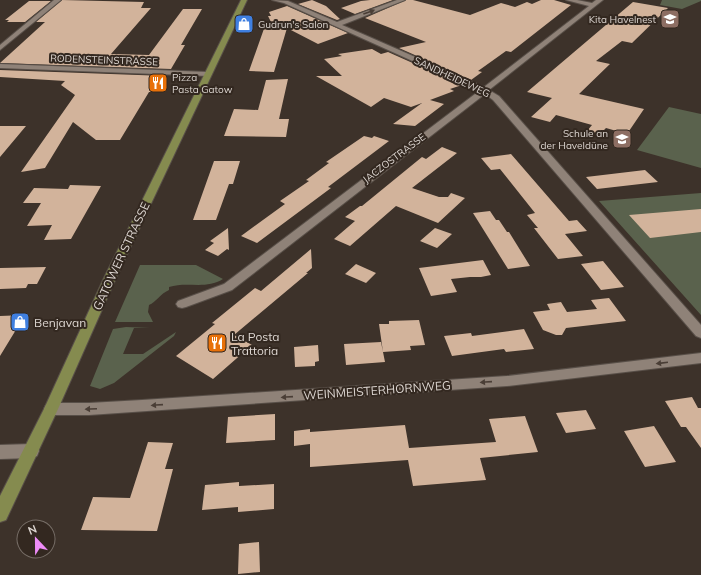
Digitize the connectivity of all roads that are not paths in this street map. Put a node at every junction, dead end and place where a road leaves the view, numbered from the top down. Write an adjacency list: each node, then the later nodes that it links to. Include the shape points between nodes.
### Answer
1 (58, 0): 9 (street)
2 (244, 0): 11 (main road, GATOWER STRASSE)
3 (275, 0): 8 (street, SANDHEIDEWEG, via 286,2)
4 (402, 0): 8 (street, one-way to 4)
5 (570, 0): 7 (street)
6 (600, 0): 7 (street, JACZOSTRASSE)
7 (592, 6): 12 (street, JACZOSTRASSE)
8 (336, 24): 12 (street, SANDHEIDEWEG)
9 (0, 48)
10 (0, 66): 11 (street, RODENSTEINSTRASSE)
11 (208, 74): 16 (main road, GATOWER STRASSE)
12 (484, 90): 13 (street, JACZOSTRASSE, via 228,287); 14 (street, SANDHEIDEWEG, via 496,98)
13 (182, 304)
14 (701, 333)
15 (701, 358): 16 (street, WEINMEISTERHORNWEG, one-way to 16, via 506,381 130,407)
16 (51, 409): 17 (main road, GATOWER STRASSE)
17 (30, 451): 18 (street); 19 (main road, GATOWER STRASSE)
18 (0, 452)
19 (0, 514)

